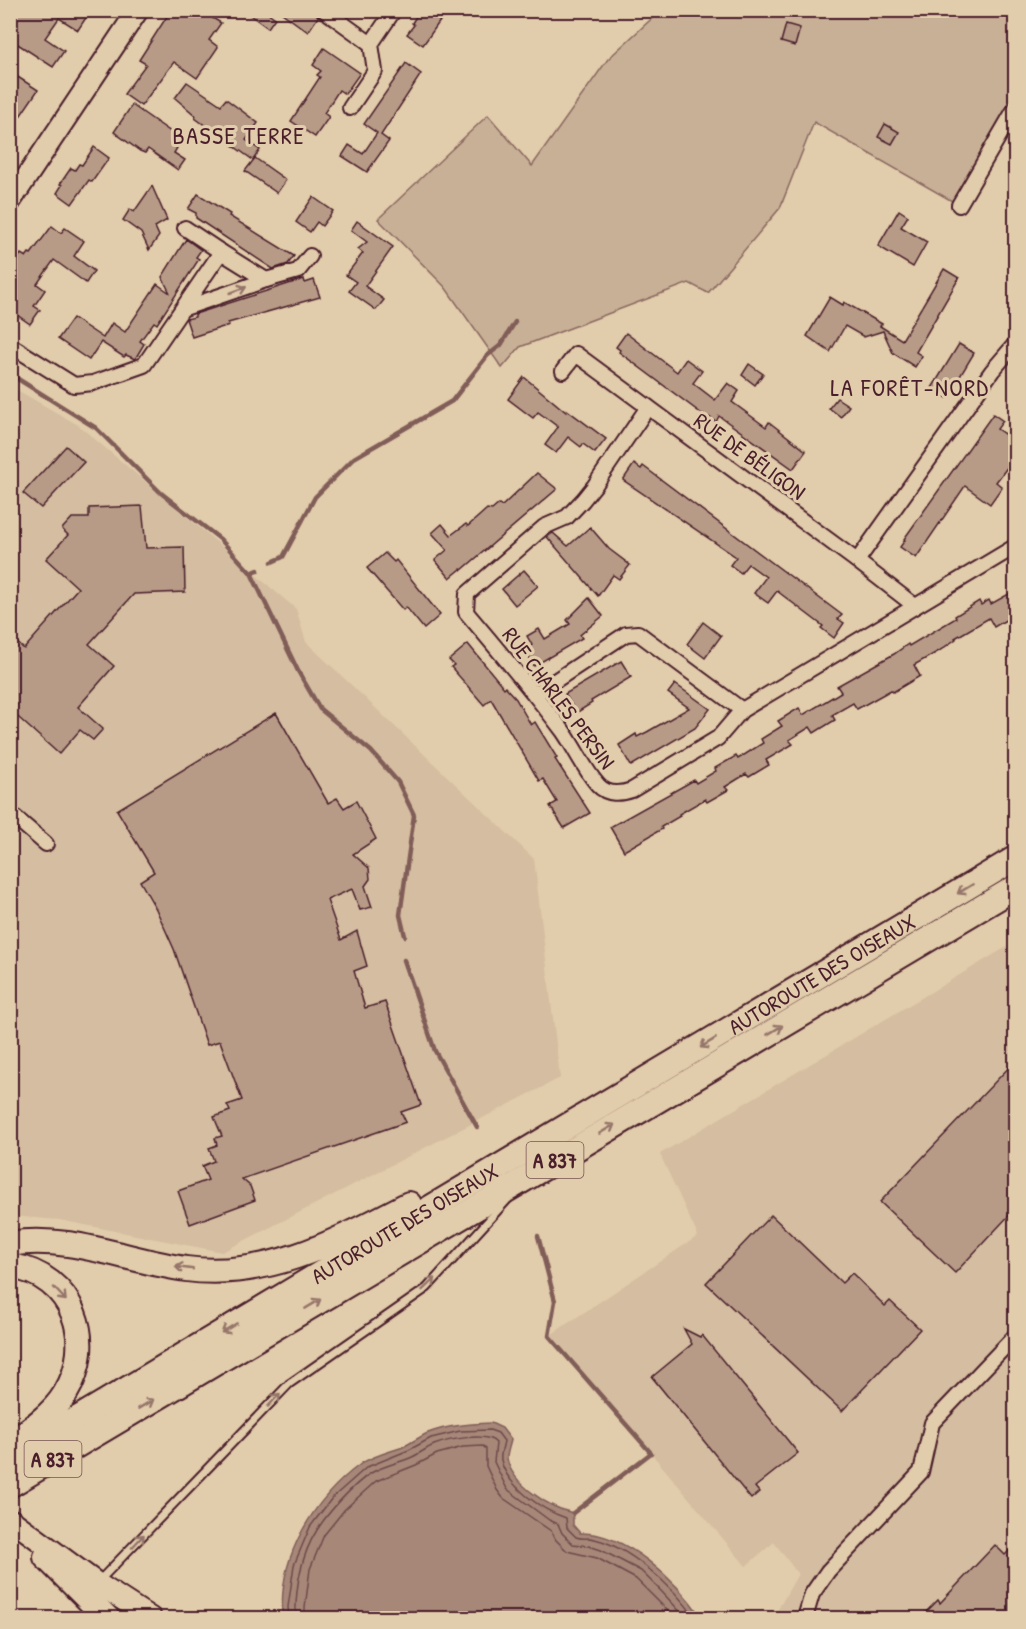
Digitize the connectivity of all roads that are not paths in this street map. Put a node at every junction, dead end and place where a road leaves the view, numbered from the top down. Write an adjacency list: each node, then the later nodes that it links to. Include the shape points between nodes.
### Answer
1 (138, 10): 7 (main road)
2 (324, 10): 4 (street)
3 (394, 10): 4 (street)
4 (371, 44): 6 (street, via 375,71)
5 (1016, 107): 8 (street)
6 (350, 108)
7 (10, 202)
8 (959, 205)
9 (185, 228): 10 (street)
10 (222, 252): 12 (street); 13 (street)
11 (310, 256): 12 (street, via 298,272)
12 (266, 280): 13 (street, one-way to 12)
13 (182, 309): 15 (street, via 144,365 93,383 74,385)
14 (1016, 343): 19 (street)
15 (10, 345)
16 (563, 371): 17 (street, RUE DE BÉLIGON, via 576,354)
17 (648, 407): 19 (street, RUE DE BÉLIGON); 21 (street, RUE CHARLES PERSIN, via 575,509 544,527 467,594 466,612)
18 (1016, 546): 20 (street, RUE CHARLES PERSIN)
19 (857, 561): 20 (street, RUE DE BÉLIGON)
20 (915, 606): 22 (street, RUE CHARLES PERSIN)
21 (535, 693): 22 (street, via 626,634 638,633); 22 (street, RUE CHARLES PERSIN, via 599,786 622,794 718,738)
22 (742, 710)
23 (10, 813): 24 (street)
24 (46, 844)
25 (1016, 858): 27 (highway, AUTOROUTE DES OISEAUX / A 837, one-way to 27)
26 (1016, 887): 28 (highway, AUTOROUTE DES OISEAUX / A 837, one-way to 26)
27 (604, 1105): 29 (highway, one-way to 29, via 318,1250 263,1266 187,1269 76,1246 47,1242); 34 (highway, AUTOROUTE DES OISEAUX / A 837, one-way to 34)
28 (531, 1174): 32 (highway, AUTOROUTE DES OISEAUX / A 837, one-way to 28); 39 (lane, one-way to 28, via 289,1384 427,1288)
29 (10, 1244)
30 (10, 1266): 33 (highway, one-way to 33, via 31,1271 65,1297 76,1319 81,1347 77,1370 59,1403)
31 (1016, 1335): 43 (street, via 932,1424 921,1472 828,1571 812,1594)
32 (96, 1434): 35 (highway, AUTOROUTE DES OISEAUX / A 837); 36 (highway)
33 (10, 1443)
34 (10, 1459)
35 (10, 1485)
36 (10, 1494)
37 (15, 1529): 38 (main road); 39 (main road)
38 (46, 1557): 40 (highway); 41 (main road)
39 (97, 1582): 42 (main road)
40 (107, 1618)
41 (128, 1618)
42 (151, 1618)
43 (805, 1618)

